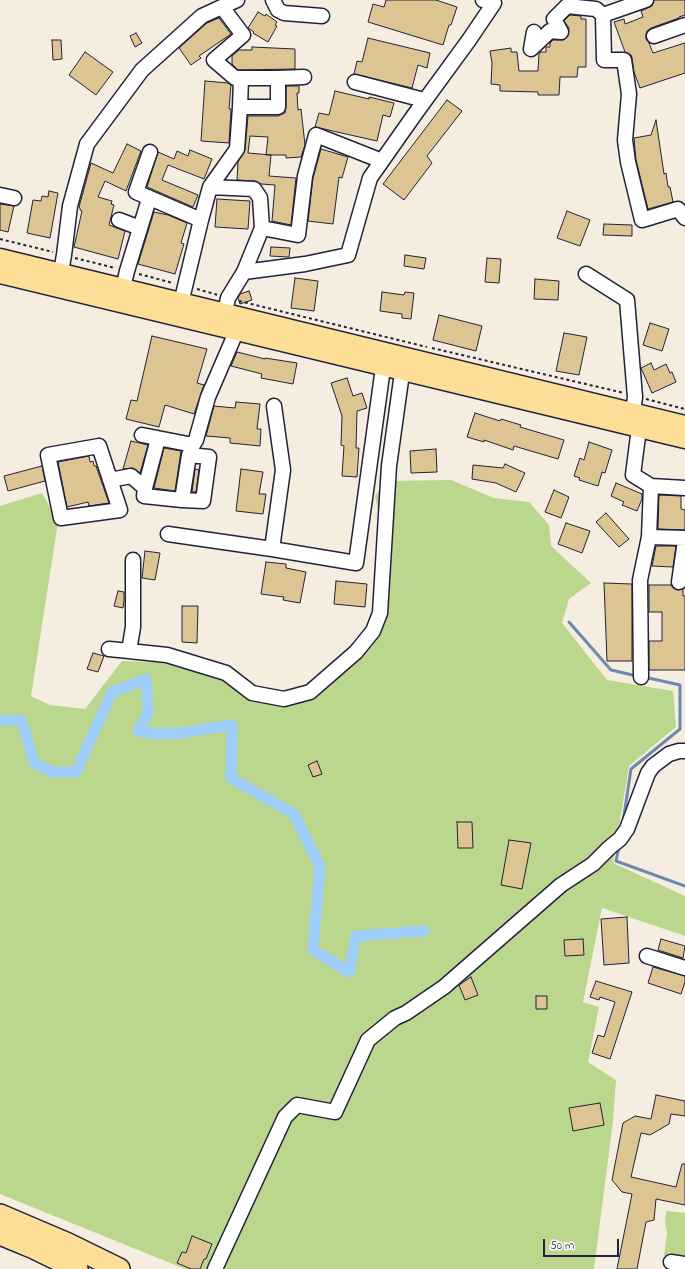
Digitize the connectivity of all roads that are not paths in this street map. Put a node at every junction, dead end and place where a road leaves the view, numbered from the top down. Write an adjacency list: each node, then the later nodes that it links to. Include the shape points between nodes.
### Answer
1 (236, 0): 5 (street)
2 (273, 0): 6 (street, via 278,10 284,13)
3 (483, 0): 15 (street, via 494,3)
4 (646, 0): 7 (street)
5 (222, 7): 12 (street, via 243,35 214,60 235,78); 27 (street, via 202,16 142,70 87,144 70,206)
6 (322, 16)
7 (603, 16): 9 (street, via 596,9 567,6 554,19 561,32 550,32 531,49); 21 (street, via 604,60 624,60 629,94 625,140 642,220 678,209)
8 (685, 25): 10 (street)
9 (534, 32)
10 (654, 36)
11 (304, 77): 13 (street)
12 (241, 78): 13 (street); 16 (street)
13 (278, 78): 16 (street, via 278,107)
14 (355, 82): 15 (street)
15 (424, 100): 18 (street)
16 (240, 107): 19 (street, via 237,149)
17 (150, 152): 20 (street, via 136,192)
18 (382, 161): 25 (street, via 316,135 305,176 298,235); 28 (street, via 370,178 348,256)
19 (210, 187): 23 (street); 25 (street, via 254,189 260,198)
20 (149, 198): 23 (street); 24 (street)
21 (685, 218)
22 (119, 220): 24 (street)
23 (201, 220): 32 (street)
24 (140, 228): 31 (street)
25 (262, 228): 28 (street)
26 (0, 258): 27 (main road)
27 (63, 264): 31 (main road)
28 (244, 272): 33 (street)
29 (0, 274): 34 (main road)
30 (586, 274): 38 (street, via 627,300)
31 (125, 280): 32 (main road)
32 (183, 294): 33 (main road)
33 (226, 305): 36 (main road)
34 (237, 330): 35 (main road); 43 (street, via 208,397)
35 (387, 368): 36 (main road); 52 (street, via 382,375 356,563)
36 (409, 370): 38 (main road); 56 (street, via 389,466 380,613 373,631 356,652 310,692 284,699 252,694 226,673 167,655)
37 (274, 406): 52 (street, via 283,470)
38 (635, 415): 39 (main road); 42 (main road); 45 (street, via 633,475)
39 (685, 425)
40 (142, 435): 41 (street)
41 (158, 438): 43 (street); 46 (street)
42 (685, 439)
43 (191, 450): 48 (street); 48 (street, via 209,457 203,501)
44 (110, 480): 44 (street, via 120,510 61,518 48,455 99,446); 46 (street, via 131,476)
45 (651, 486): 47 (street); 50 (street)
46 (145, 488): 48 (street, via 144,496)
47 (685, 488)
48 (182, 500)
49 (168, 534): 52 (street)
50 (649, 537): 51 (street); 57 (street, via 640,580)
51 (685, 540): 54 (street)
52 (272, 549)
53 (133, 560): 56 (street, via 133,627)
54 (679, 582)
55 (109, 649): 56 (street)
56 (129, 651)
57 (641, 677)
58 (685, 752): 67 (street, via 669,754 653,766 627,830 593,864 561,885 444,987 395,1018 368,1040 335,1112 297,1105 285,1117)
59 (648, 956): 60 (street)
60 (685, 968)
61 (0, 1215): 66 (highway)
62 (0, 1234): 65 (highway)
63 (671, 1262): 64 (street)
64 (685, 1264)
65 (77, 1269)
66 (119, 1269)
67 (215, 1269)

